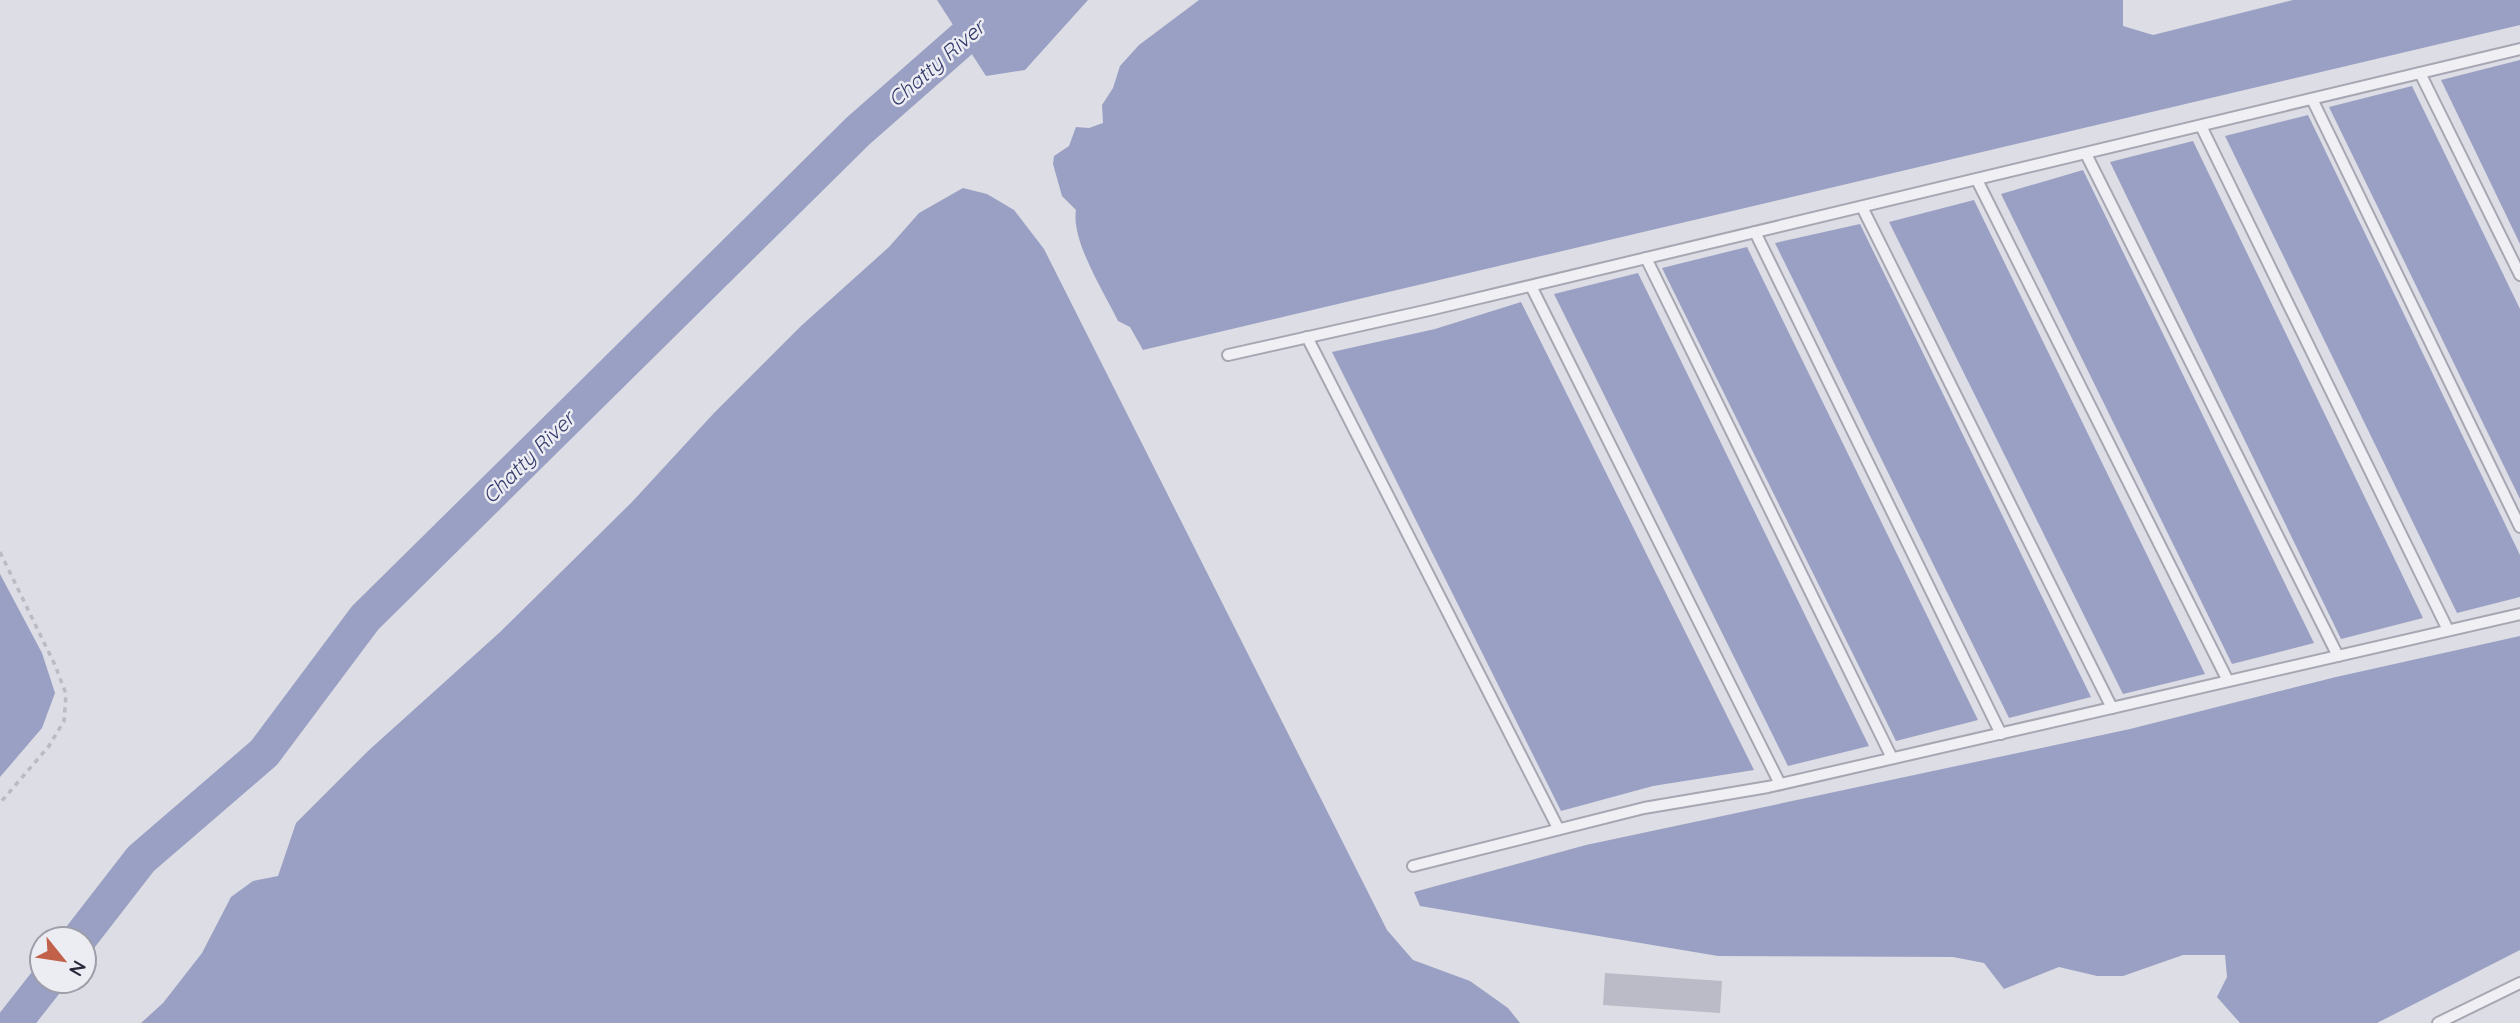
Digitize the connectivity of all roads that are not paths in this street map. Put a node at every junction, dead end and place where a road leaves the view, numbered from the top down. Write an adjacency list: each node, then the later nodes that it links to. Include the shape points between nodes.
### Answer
1 (2520, 49): 2 (lane)
2 (2420, 73): 3 (lane); 10 (lane)
3 (2312, 99): 4 (lane); 14 (lane)
4 (2201, 126): 5 (lane); 16 (lane)
5 (2086, 154): 6 (lane); 17 (lane)
6 (1977, 180): 7 (lane); 18 (lane)
7 (1862, 207): 8 (lane); 19 (lane)
8 (1755, 232): 9 (lane); 20 (lane)
9 (1646, 258): 11 (lane); 21 (lane)
10 (2520, 275)
11 (1531, 286): 12 (lane); 22 (lane)
12 (1307, 337): 13 (lane); 23 (lane)
13 (1228, 355)
14 (2520, 527)
15 (2520, 614): 16 (lane)
16 (2448, 630): 17 (lane)
17 (2338, 656): 18 (lane)
18 (2228, 681): 19 (lane)
19 (2112, 708): 20 (lane)
20 (2001, 734): 21 (lane)
21 (1892, 758): 22 (lane)
22 (1780, 784): 23 (lane, via 1644,807)
23 (1558, 828): 24 (lane)
24 (1413, 866)
25 (2520, 983): 26 (lane)
26 (2438, 1023)

